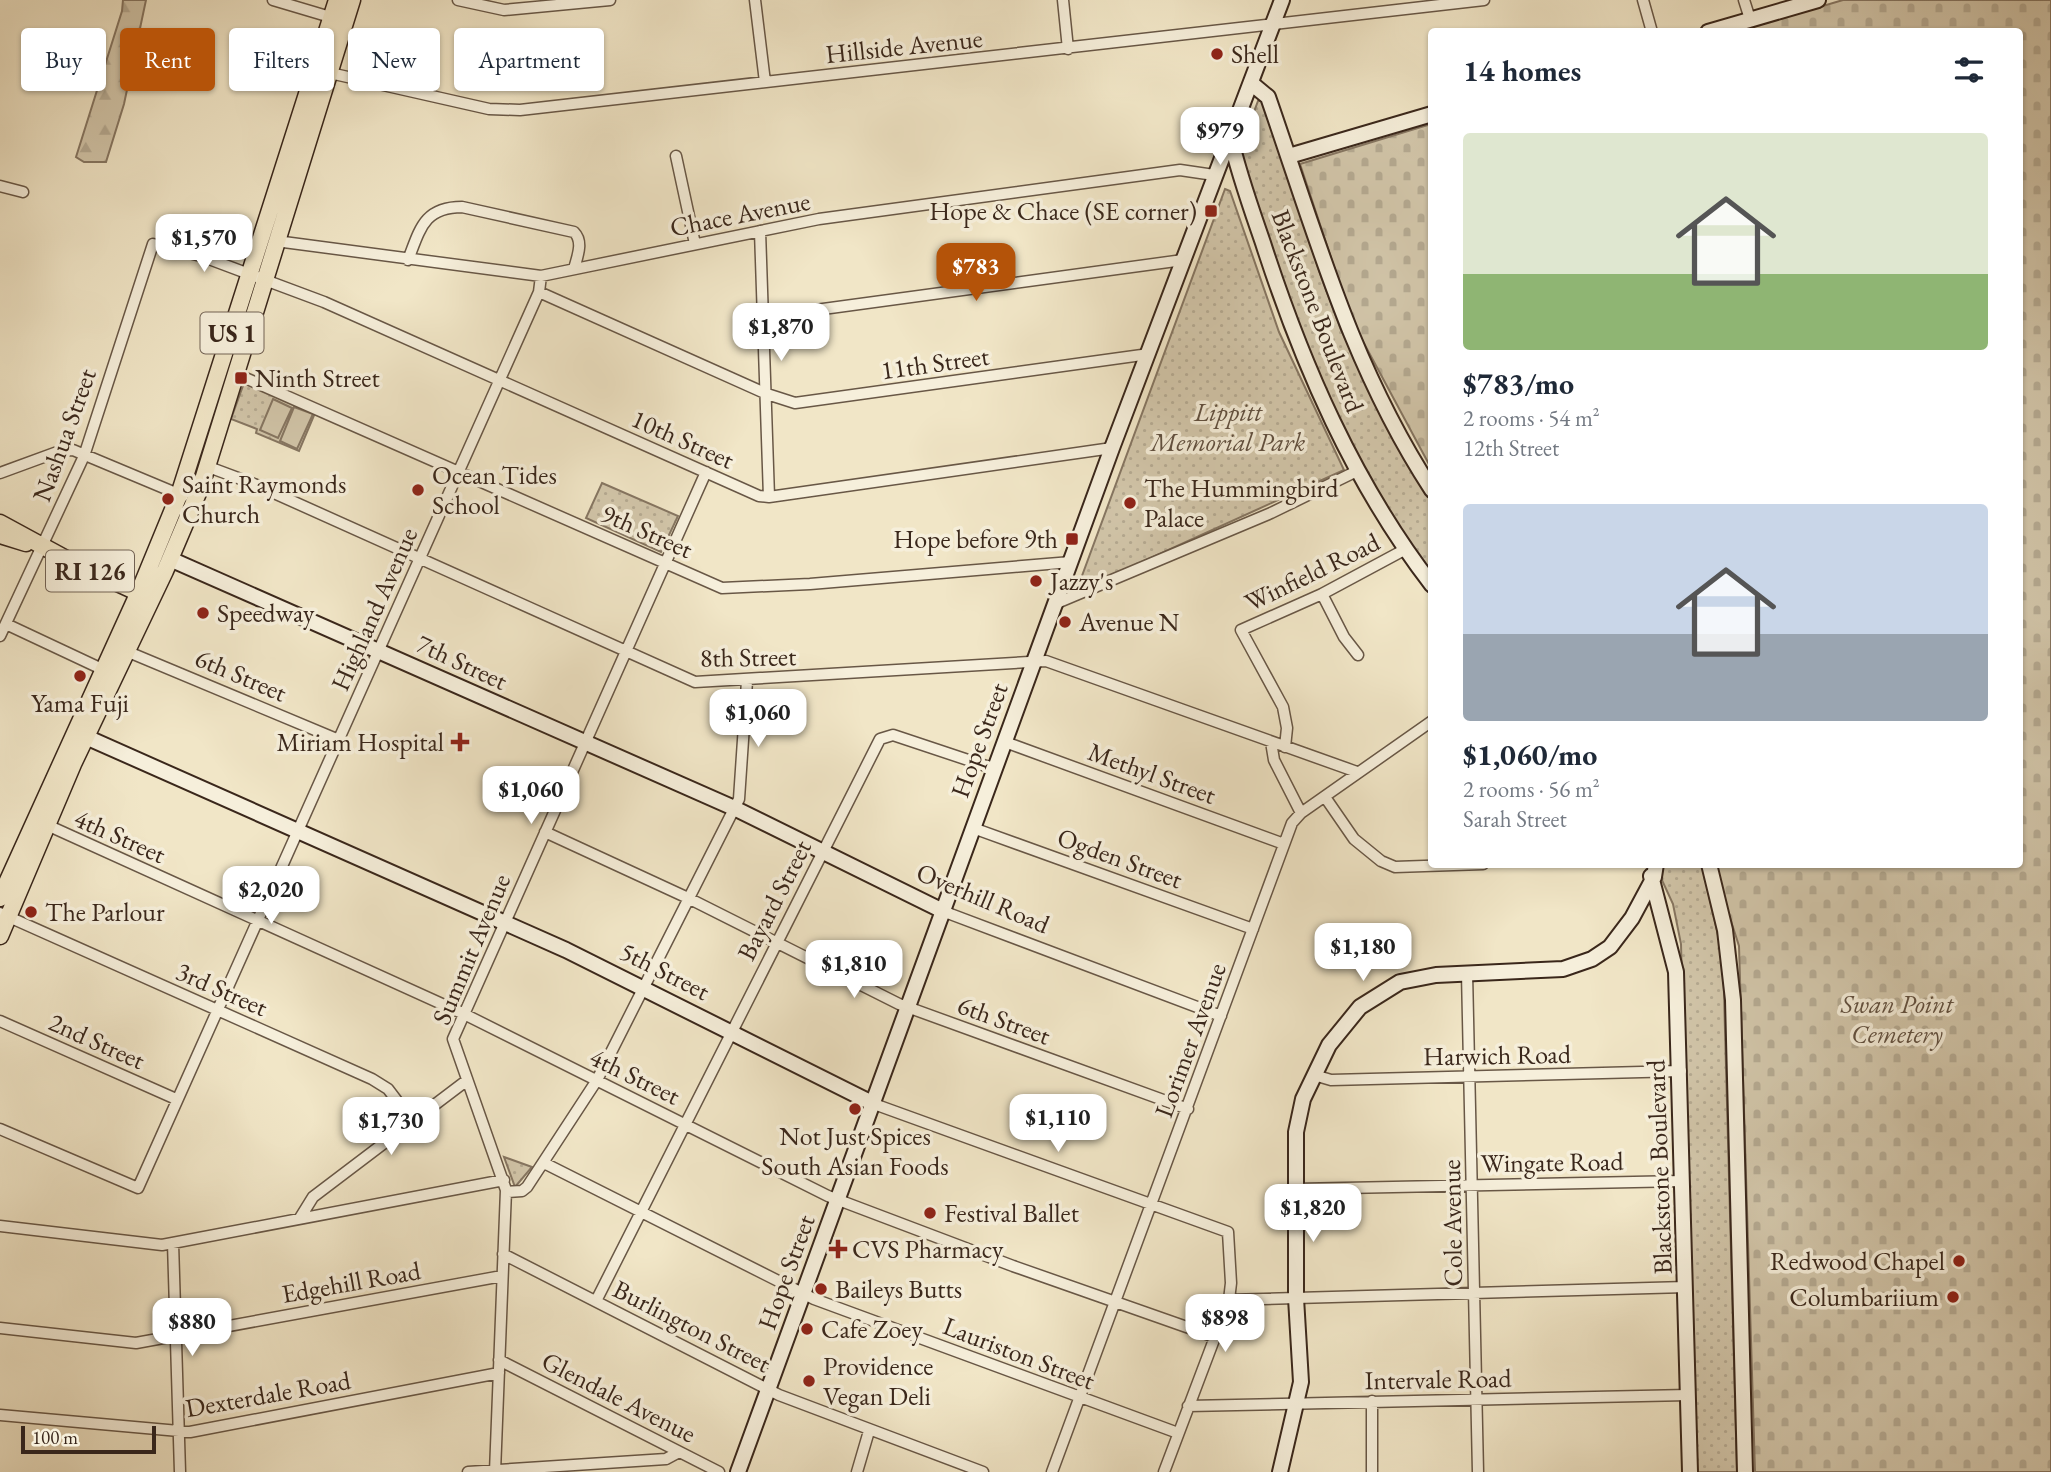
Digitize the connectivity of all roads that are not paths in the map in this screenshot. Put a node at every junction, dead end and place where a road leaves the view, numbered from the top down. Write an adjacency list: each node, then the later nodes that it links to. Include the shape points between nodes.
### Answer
1 (274, 0): 13 (street)
2 (337, 0): 13 (main road, US 1)
3 (352, 0): 13 (main road, US 1)
4 (458, 0): 5 (street, via 525,10)
5 (610, 0)
6 (755, 0): 21 (street)
7 (1063, 0): 19 (street)
8 (1282, 0): 15 (main road, Hope Street)
9 (1484, 0): 15 (street, Hillside Avenue)
10 (1643, 0): 16 (street)
11 (1744, 0): 14 (street)
12 (1818, 0): 14 (main road)
13 (339, 19): 18 (main road, US 1)
14 (1750, 19): 17 (main road)
15 (1272, 26): 19 (street, Hillside Avenue); 22 (main road, Hope Street)
16 (1651, 28)
17 (1721, 28)
18 (334, 38)
19 (1068, 49): 21 (street, Hillside Avenue)
20 (334, 74): 21 (street, Hillside Avenue, via 503,111)
21 (765, 82)
22 (1251, 83): 26 (main road, Hope Street); 28 (main road, Blackstone Boulevard, via 1268,97)
23 (319, 91): 34 (main road, US 1)
24 (319, 91): 41 (main road, US 1)
25 (1428, 115): 28 (main road)
26 (1230, 136): 29 (main road, Hope Street); 31 (main road)
27 (676, 156): 36 (street)
28 (1289, 156): 55 (main road, Blackstone Boulevard, via 1352,339 1393,426)
29 (1214, 175): 31 (main road, Blackstone Boulevard); 33 (street, Chace Avenue, via 1180,170); 38 (main road, Hope Street)
30 (0, 186): 32 (street)
31 (1245, 188): 51 (main road, Blackstone Boulevard, via 1299,346)
32 (23, 192)
33 (760, 231): 36 (street, Chace Avenue); 43 (street)
34 (275, 241): 37 (street, Chace Avenue); 41 (main road, US 1)
35 (153, 244): 41 (street, 10th Street); 49 (street, Nashua Street)
36 (695, 244): 39 (street, Chace Avenue)
37 (408, 260): 39 (street, via 426,219 444,207 461,207 574,232 580,248); 40 (street, Chace Avenue)
38 (1184, 260): 43 (street); 44 (main road, Hope Street)
39 (574, 269): 40 (street, Chace Avenue)
40 (541, 276): 42 (street, Highland Avenue)
41 (257, 277): 45 (main road, US 1); 46 (street, 10th Street); 56 (main road, US 1)
42 (539, 292): 46 (street, Highland Avenue); 47 (street, 11th Street)
43 (764, 317): 47 (street)
44 (1149, 354): 47 (street, 11th Street, via 805,402); 48 (main road, Hope Street)
45 (234, 373): 50 (main road, US 1); 52 (street, 9th Street)
46 (500, 380): 52 (street, Highland Avenue); 53 (street, 10th Street)
47 (767, 394): 57 (street)
48 (1112, 448): 57 (street, 10th Street); 64 (main road, Hope Street)
49 (85, 456): 54 (street, via 73,450 60,451); 56 (street); 60 (street, Nashua Street)
50 (206, 466): 56 (main road, US 1); 63 (street, 8th Street)
51 (1359, 470): 61 (main road, Blackstone Boulevard); 69 (street, via 1271,513)
52 (460, 472): 63 (street, Highland Avenue); 65 (street, 9th Street)
53 (706, 472): 57 (street, 10th Street); 65 (street, Summit Avenue)
54 (0, 473)
55 (1428, 483)
56 (187, 497): 62 (main road, US 1); 68 (main road, US 1)
57 (769, 497)
58 (0, 523): 60 (main road, RI 126)
59 (0, 535): 60 (main road, RI 126)
60 (43, 547): 68 (main road, RI 126); 70 (street, Nashua Street)
61 (1404, 550): 66 (main road, Blackstone Boulevard); 67 (street, Winfield Road)
62 (170, 559): 68 (main road, US 1); 72 (main road, 7th Street)
63 (420, 559): 72 (street, Highland Avenue); 74 (street, 8th Street)
64 (1071, 562): 65 (street, 9th Street, via 722,588); 69 (main road, Hope Street)
65 (666, 563): 74 (street, Summit Avenue)
66 (1428, 580)
67 (1322, 594): 75 (street); 85 (street, Winfield Road, via 1241,630 1283,707)
68 (145, 595): 73 (main road, US 1); 77 (main road, US 1)
69 (1057, 603): 76 (main road, Hope Street)
70 (6, 624): 71 (street, Nashua Street); 77 (street)
71 (0, 636)
72 (379, 650): 81 (street, Highland Avenue); 84 (main road, 7th Street)
73 (126, 651): 80 (main road, US 1); 81 (street, 6th Street)
74 (626, 653): 78 (street, 8th Street, via 695,682); 84 (street, Summit Avenue)
75 (1358, 655)
76 (1035, 662): 78 (street, 8th Street); 82 (main road, Hope Street); 83 (street, 8th Street, via 1056,664)
77 (104, 670): 102 (main road, US 1)
78 (747, 681): 89 (street, via 739,799)
79 (1428, 724): 87 (street, Lorimer Avenue)
80 (86, 737): 91 (main road, US 1); 93 (main road, 5th Street)
81 (339, 740): 93 (street, Highland Avenue)
82 (1005, 742): 86 (main road, Hope Street); 95 (street, Methyl Street)
83 (1271, 742): 85 (street, 8th Street); 90 (street, via 1274,760)
84 (586, 743): 89 (main road, 7th Street); 94 (street, Summit Avenue)
85 (1285, 747): 87 (street, 8th Street)
86 (995, 769): 92 (main road, Hope Street); 96 (street, Bayard Street, via 951,752 884,736)
87 (1357, 772): 88 (street, Lorimer Avenue)
88 (1325, 797): 90 (street, Lorimer Avenue); 97 (street, via 1354,839 1381,861 1395,867)
89 (734, 808): 96 (main road, Overhill Road); 103 (street)
90 (1301, 813): 95 (street, Lorimer Avenue)
91 (47, 825): 102 (main road, US 1); 106 (street, 4th Street)
92 (973, 828): 104 (main road, Hope Street); 108 (street, Ogden Street)
93 (299, 831): 106 (street, Highland Avenue); 107 (main road, 5th Street)
94 (545, 832): 103 (street, 6th Street); 107 (street, Summit Avenue)
95 (1284, 844): 108 (street, Lorimer Avenue)
96 (821, 852): 104 (main road, Overhill Road); 110 (street, Bayard Street)
97 (1428, 866)
98 (1648, 868): 101 (main road, Blackstone Boulevard)
99 (1655, 868): 101 (main road)
100 (1710, 868): 181 (main road, via 1720,902 1733,1000)
101 (1652, 880): 111 (main road, via 1625,928 1610,947 1592,959 1563,969); 119 (main road, Blackstone Boulevard, via 1676,972)
102 (4, 897): 105 (main road, US 1)
103 (688, 898): 110 (street, 6th Street); 112 (street)
104 (945, 912): 113 (main road, Hope Street); 116 (street, Overhill Road)
105 (4, 916): 109 (main road, US 1); 114 (street, 3rd Street)
106 (257, 920): 114 (street, Highland Avenue); 115 (street, 4th Street)
107 (505, 922): 112 (main road, 5th Street); 115 (street, Summit Avenue)
108 (1253, 929): 116 (street, Lorimer Avenue)
109 (0, 936)
110 (776, 943): 113 (street, 6th Street); 118 (street, Bayard Street)
111 (1467, 973): 120 (main road, via 1420,978 1379,993 1344,1023); 121 (street, Cole Avenue)
112 (643, 987): 118 (main road, 5th Street); 122 (street)
113 (909, 1008): 125 (main road, Hope Street); 126 (street, 6th Street)
114 (218, 1010): 124 (street, Highland Avenue); 127 (street, 3rd Street, via 388,1088)
115 (464, 1014): 122 (street, 4th Street); 123 (street, Summit Avenue, via 453,1045)
116 (1221, 1016): 126 (street, Lorimer Avenue)
117 (0, 1021): 124 (street, 2nd Street)
118 (731, 1032): 125 (main road, 5th Street); 128 (street, Bayard Street)
119 (1681, 1071): 121 (street, Harwich Road); 132 (main road, Blackstone Boulevard)
120 (1314, 1075): 121 (street, Harwich Road, via 1331,1080); 134 (main road, via 1298,1117)
121 (1470, 1076): 133 (street, Cole Avenue)
122 (597, 1080): 128 (street, 4th Street); 130 (street)
123 (467, 1082): 127 (street); 131 (street, Summit Avenue)
124 (176, 1100): 129 (street, Highland Avenue, via 138,1188)
125 (874, 1104): 136 (main road, Hope Street); 137 (street, 5th Street)
126 (1188, 1109): 137 (street, Lorimer Avenue)
127 (413, 1122): 139 (street, via 313,1197)
128 (685, 1124): 136 (street, 4th Street); 138 (street, Bayard Street)
129 (0, 1129)
130 (544, 1163): 135 (street, via 522,1191); 138 (street, Lauriston Street)
131 (503, 1180): 135 (street, Summit Avenue); 139 (street)
132 (1684, 1181): 133 (street, Wingate Road); 144 (main road, Blackstone Boulevard)
133 (1471, 1185): 134 (street, Wingate Road); 145 (street, Cole Avenue)
134 (1296, 1189): 147 (main road)
135 (506, 1192): 142 (street, Summit Avenue)
136 (839, 1199): 146 (main road, Hope Street); 150 (street, 4th Street)
137 (1153, 1206): 148 (street, 5th Street, via 1228,1232); 150 (street, Lorimer Avenue)
138 (641, 1211): 146 (street, Lauriston Street); 149 (street, Bayard Street)
139 (300, 1219): 141 (street)
140 (0, 1226): 141 (street)
141 (173, 1244): 152 (street)
142 (503, 1254): 143 (street, Summit Avenue); 149 (street, Burlington Street)
143 (502, 1276): 152 (street, Edgehill Road); 154 (street, Summit Avenue)
144 (1686, 1287): 145 (street); 157 (main road, Blackstone Boulevard)
145 (1474, 1293): 147 (street); 159 (street, Cole Avenue)
146 (805, 1294): 156 (main road, Hope Street); 158 (street, Lauriston Street)
147 (1296, 1298): 148 (street); 162 (main road, via 1301,1382)
148 (1228, 1300): 153 (street)
149 (596, 1301): 156 (street, Burlington Street)
150 (1117, 1302): 153 (street, 4th Street); 158 (street, Lorimer Avenue)
151 (0, 1328): 152 (street, Edgehill Road, via 130,1343)
152 (176, 1336): 165 (street)
153 (1215, 1337): 161 (street)
154 (499, 1360): 155 (street, Summit Avenue); 167 (street, Glendale Avenue)
155 (499, 1373): 165 (street, Dexterdale Road); 168 (street, Summit Avenue)
156 (768, 1389): 164 (street, Burlington Street); 172 (main road, Hope Street)
157 (1688, 1395): 159 (street, Intervale Road); 180 (main road, Blackstone Boulevard)
158 (1081, 1399): 166 (street, Lauriston Street); 175 (street, Lorimer Avenue)
159 (1477, 1399): 160 (street, Intervale Road); 179 (street, Cole Avenue)
160 (1371, 1401): 162 (street, Intervale Road); 178 (street)
161 (1188, 1406): 162 (street, Intervale Road); 166 (street)
162 (1297, 1406): 177 (main road)
163 (0, 1415): 165 (street, Dexterdale Road)
164 (869, 1431): 173 (street); 174 (street, Burlington Street)
165 (179, 1432): 169 (street)
166 (1178, 1433): 176 (street)
167 (679, 1452): 168 (street, via 666,1459); 171 (street, Glendale Avenue)
168 (495, 1470): 170 (street)
169 (180, 1472)
170 (468, 1472)
171 (719, 1472)
172 (738, 1472)
173 (857, 1472)
174 (983, 1472)
175 (1052, 1472)
176 (1164, 1472)
177 (1280, 1472)
178 (1372, 1472)
179 (1478, 1472)
180 (1690, 1472)
181 (1745, 1472)

